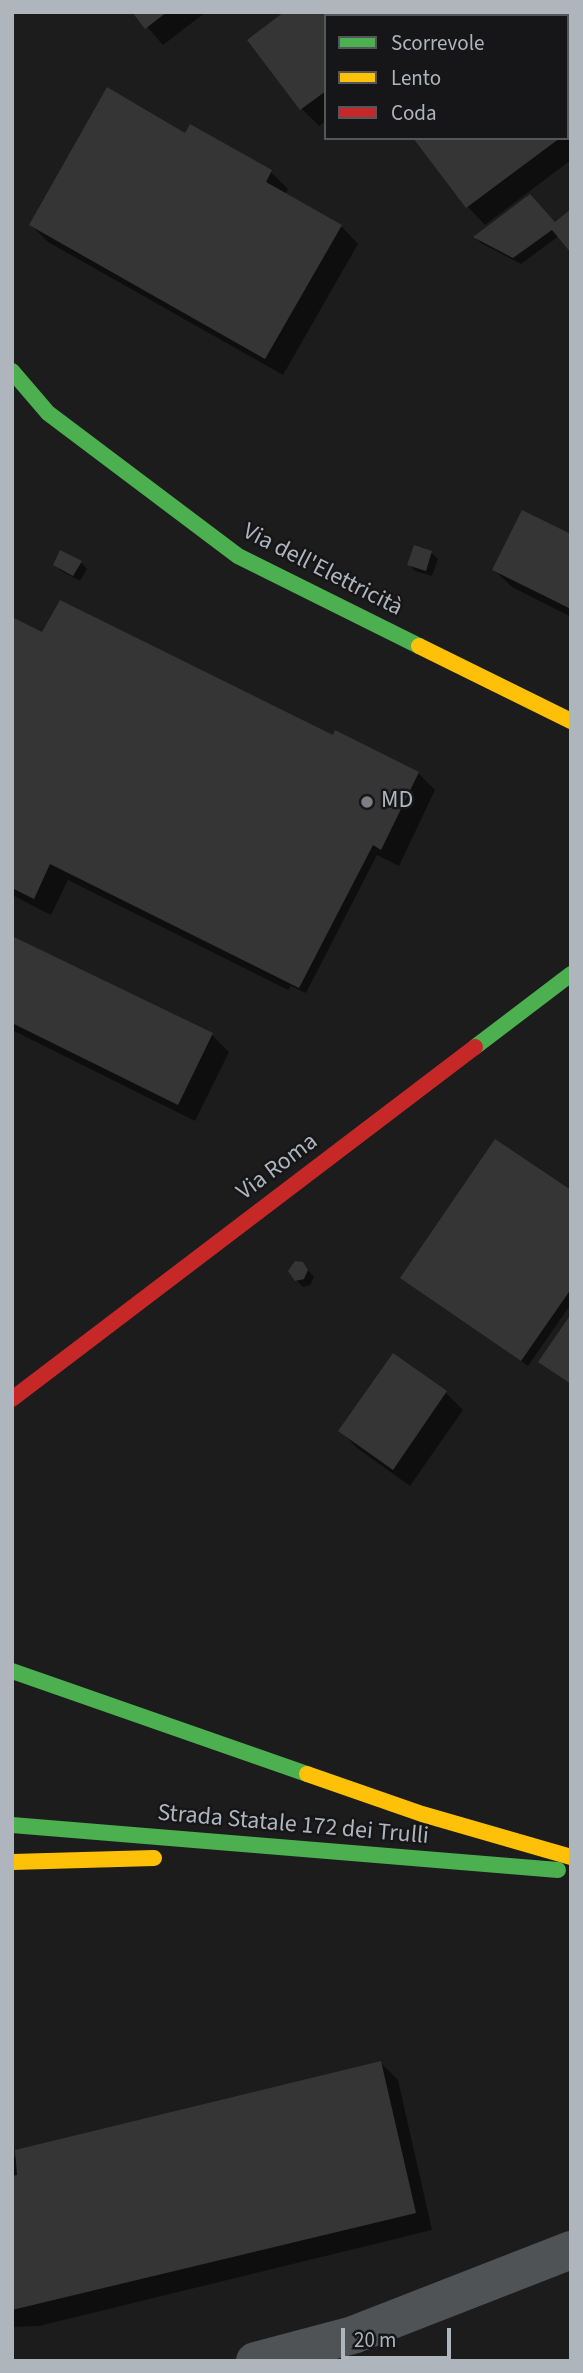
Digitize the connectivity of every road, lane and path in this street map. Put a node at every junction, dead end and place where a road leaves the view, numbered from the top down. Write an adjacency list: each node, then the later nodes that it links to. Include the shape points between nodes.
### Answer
1 (12, 371): 2 (main road, Via dell'Elettricità, via 48,413 238,556)
2 (571, 721)
3 (571, 974): 4 (main road, Via Roma)
4 (12, 1399)
5 (12, 1671): 9 (main road, via 422,1814)
6 (12, 1825): 7 (main road, Strada Statale 172 dei Trulli)
7 (359, 1854): 8 (main road); 12 (main road, Strada Statale 172 dei Trulli)
8 (206, 1857)
9 (571, 1857)
10 (165, 1858): 11 (main road)
11 (12, 1861)
12 (571, 1871)
13 (571, 2250): 14 (street, via 352,2335)
14 (255, 2361)

